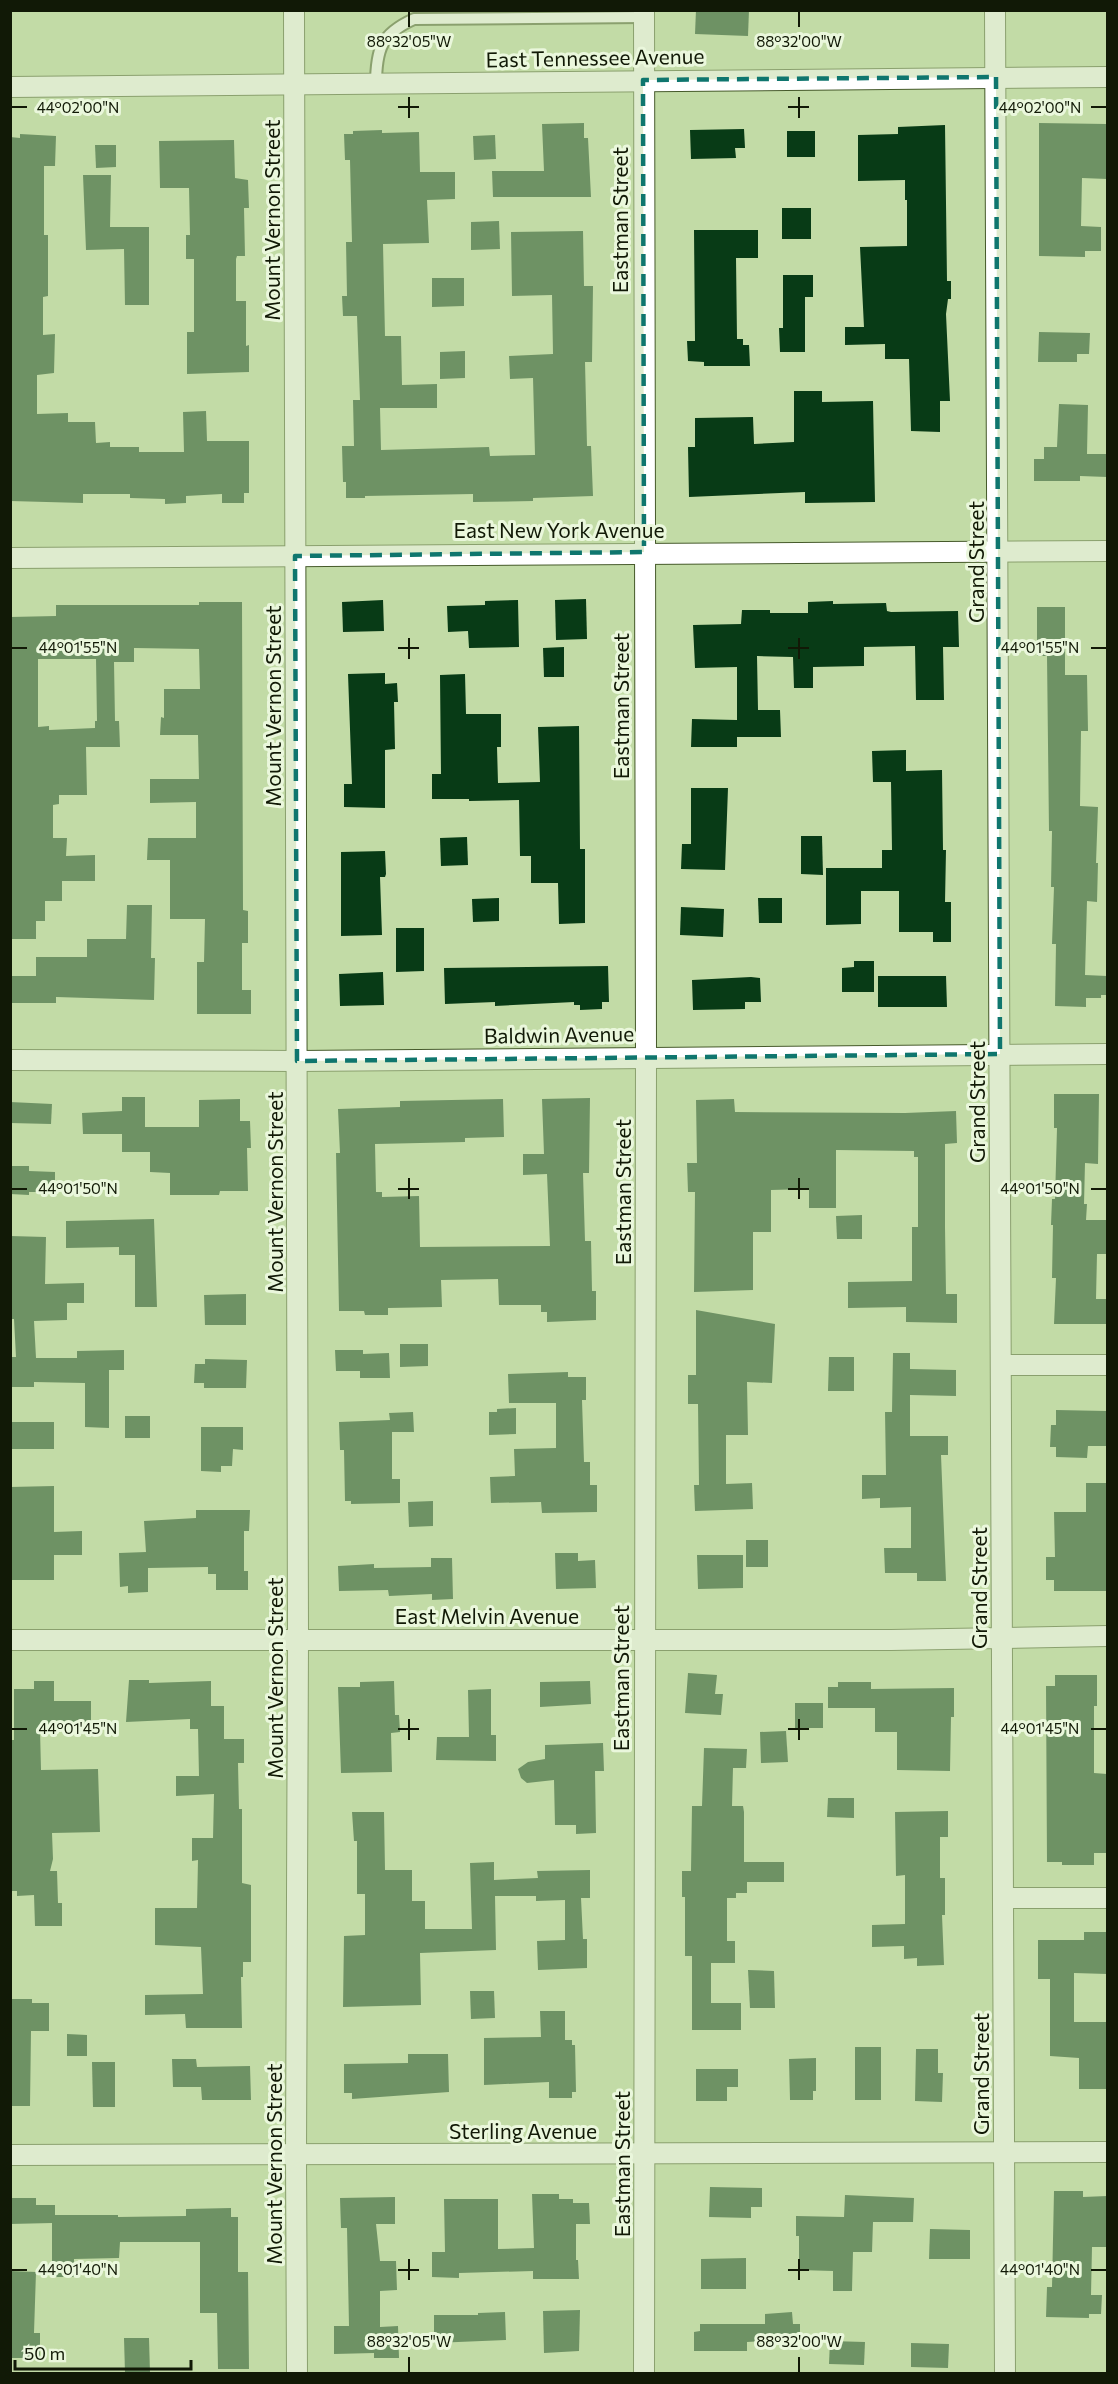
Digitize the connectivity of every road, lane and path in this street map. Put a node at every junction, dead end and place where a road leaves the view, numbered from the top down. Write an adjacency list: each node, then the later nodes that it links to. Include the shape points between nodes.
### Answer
1 (294, 10): 7 (street, Mount Vernon Street)
2 (995, 10): 4 (street, Grand Street)
3 (644, 14): 6 (street, Eastman Street); 8 (lane, via 414,18 386,36 376,66)
4 (996, 77): 5 (street, East Tennessee Avenue); 6 (street, East Tennessee Avenue); 10 (street, Grand Street)
5 (1107, 77)
6 (643, 80): 8 (street, East Tennessee Avenue); 12 (street, Eastman Street)
7 (295, 85): 8 (street, East Tennessee Avenue); 9 (street, East Tennessee Avenue); 13 (street, Mount Vernon Street)
8 (376, 85)
9 (10, 87)
10 (999, 550): 11 (street, East New York Avenue); 12 (street, East New York Avenue); 15 (street, Grand Street)
11 (1107, 551)
12 (644, 552): 13 (street, East New York Avenue); 17 (street, Eastman Street)
13 (295, 556): 14 (street, East New York Avenue); 19 (street, Mount Vernon Street)
14 (10, 558)
15 (1000, 1054): 16 (street, Baldwin Avenue); 17 (street, Baldwin Avenue); 20 (street, Grand Street)
16 (1107, 1054)
17 (646, 1056): 19 (street, Baldwin Avenue); 26 (street, Eastman Street)
18 (10, 1060): 19 (street, Baldwin Avenue)
19 (297, 1061): 24 (street, Mount Vernon Street)
20 (1001, 1365): 21 (street); 23 (street, Grand Street)
21 (1107, 1365)
22 (1107, 1636): 23 (street, East Melvin Avenue)
23 (1003, 1638): 26 (street, East Melvin Avenue); 27 (street, Grand Street)
24 (298, 1639): 25 (street, East Melvin Avenue); 26 (street, East Melvin Avenue); 33 (street, Mount Vernon Street)
25 (10, 1640)
26 (644, 1640): 29 (street, Eastman Street)
27 (1004, 1898): 28 (street); 30 (street, Grand Street)
28 (1107, 1898)
29 (645, 2152): 30 (street, Sterling Avenue); 33 (street, Sterling Avenue); 35 (street, Eastman Street)
30 (1004, 2152): 31 (street, Sterling Avenue); 36 (street, Grand Street)
31 (1107, 2152)
32 (10, 2155): 33 (street, Sterling Avenue)
33 (296, 2156): 34 (street, Mount Vernon Street)
34 (297, 2373)
35 (644, 2373)
36 (1005, 2373)

